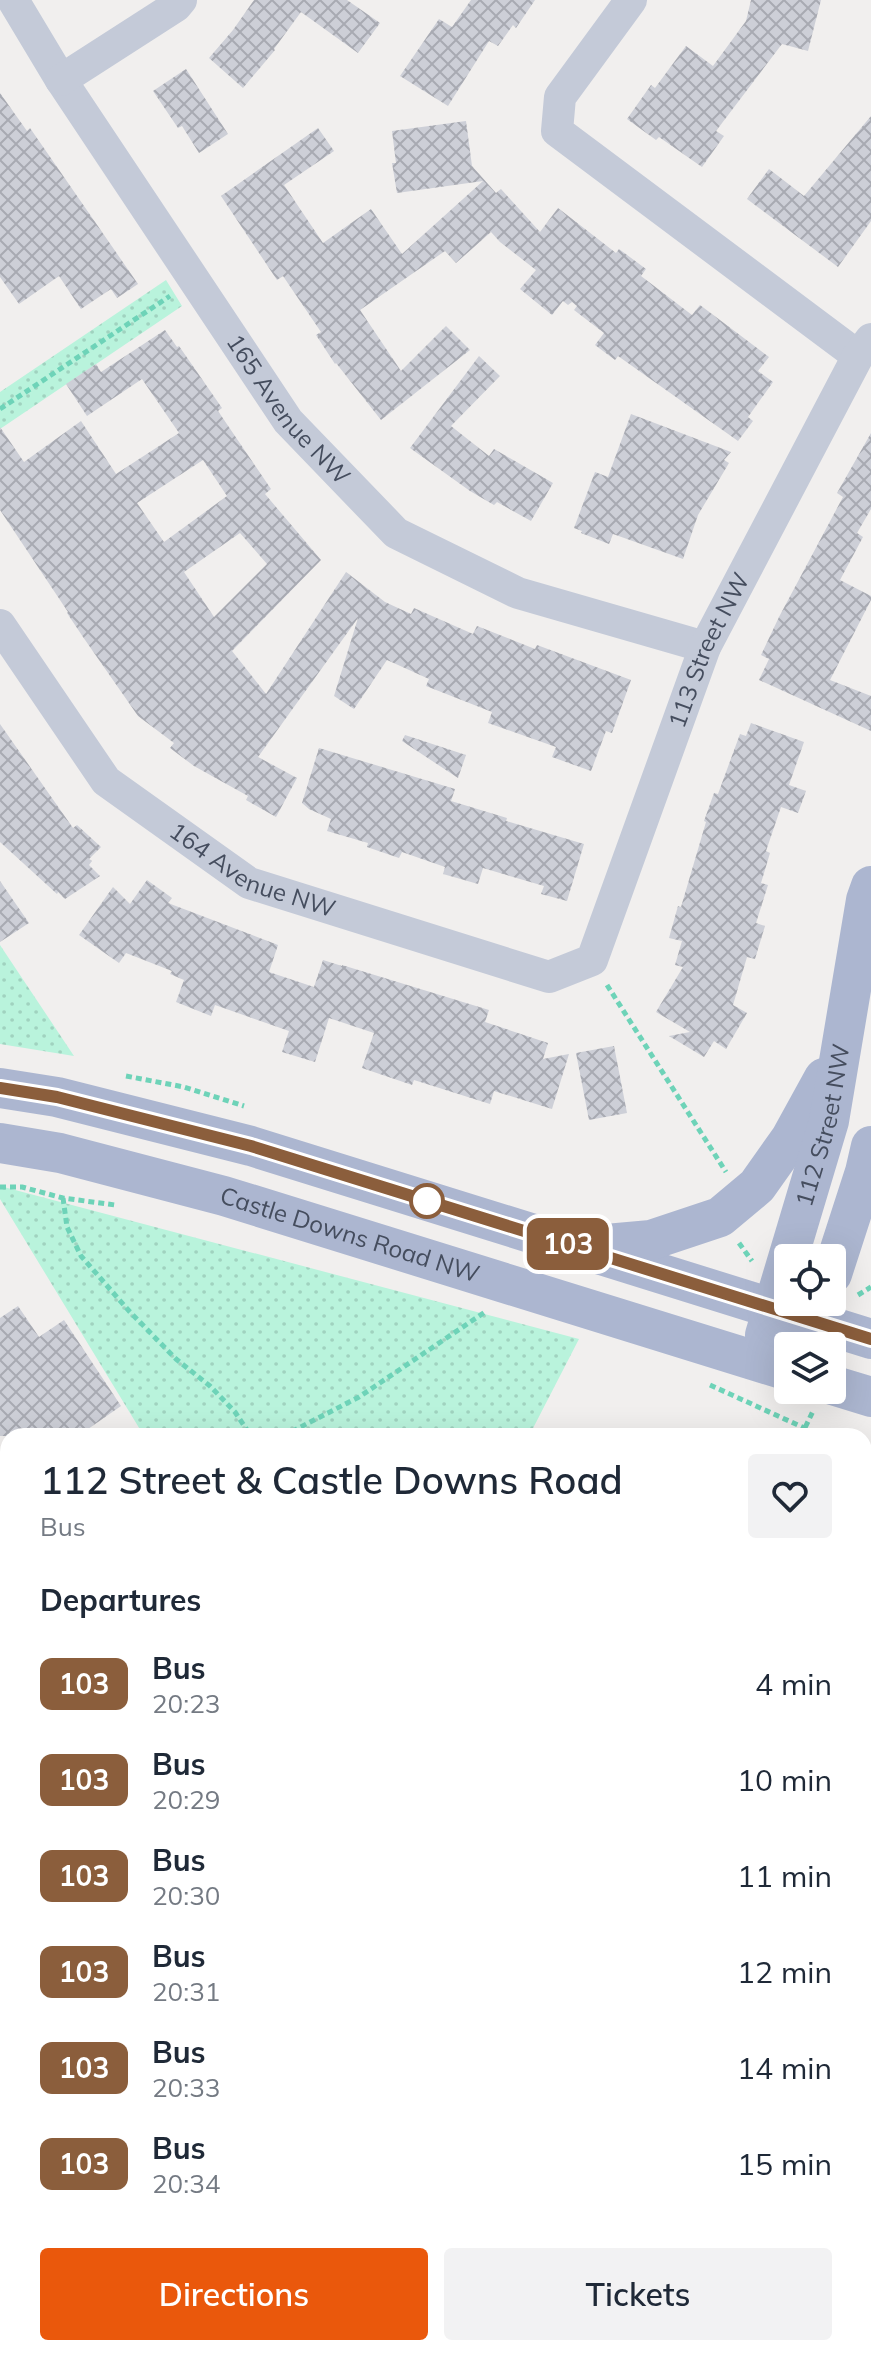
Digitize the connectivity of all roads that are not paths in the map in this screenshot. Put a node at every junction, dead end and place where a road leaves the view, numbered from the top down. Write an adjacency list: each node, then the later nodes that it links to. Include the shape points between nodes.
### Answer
1 (13, 0): 4 (street, 165 Avenue NW)
2 (181, 0): 4 (street)
3 (631, 0): 5 (street, 113 Street NW, via 560,97 557,131)
4 (61, 80): 7 (street, 165 Avenue NW, via 288,421 396,533 518,593)
5 (865, 347): 7 (street, 113 Street NW)
6 (0, 625): 9 (street, 164 Avenue NW, via 106,781 249,883 549,977)
7 (705, 647): 9 (street, 113 Street NW)
8 (871, 886): 10 (main road, 112 Street NW)
9 (592, 960)
10 (839, 1051): 15 (main road, via 791,1138 757,1186 720,1217 651,1240); 16 (main road, 112 Street NW, via 829,1121)
11 (0, 1088): 15 (main road, via 57,1097 251,1146)
12 (0, 1143): 19 (main road, Castle Downs Road NW, via 60,1153 224,1196)
13 (869, 1168): 14 (main road, 112 Street NW)
14 (842, 1244)
15 (575, 1247): 16 (main road)
16 (772, 1310): 17 (main road); 19 (main road, 112 Street NW)
17 (816, 1324): 18 (main road)
18 (871, 1339)
19 (772, 1366)
20 (846, 1394): 21 (main road)
21 (871, 1397)

